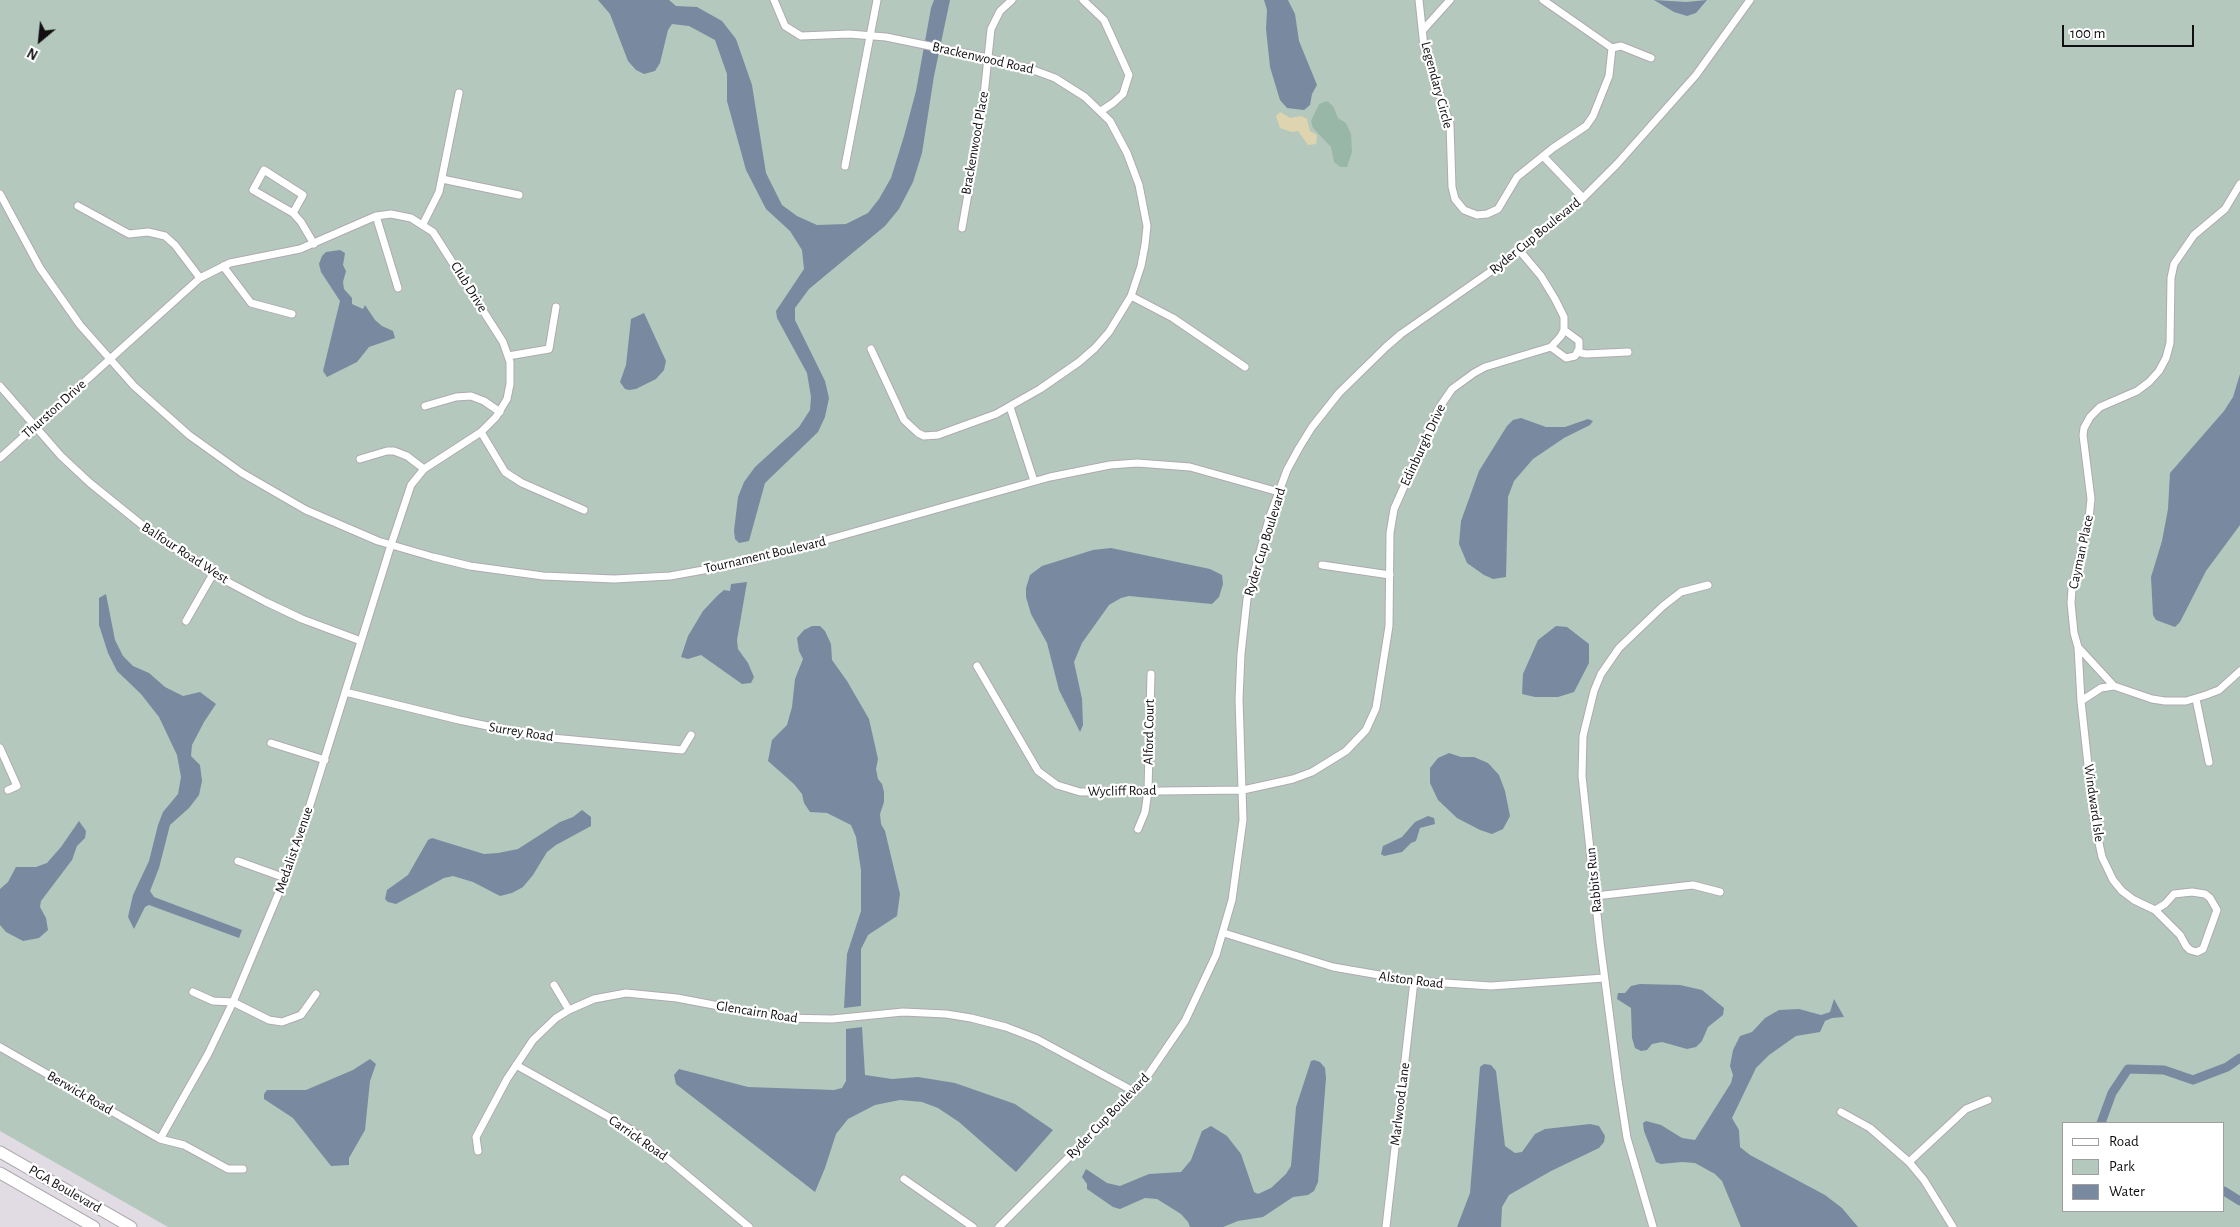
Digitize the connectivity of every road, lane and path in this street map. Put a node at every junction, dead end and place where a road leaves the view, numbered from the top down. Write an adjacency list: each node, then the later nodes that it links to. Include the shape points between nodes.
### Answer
1 (774, 0): 10 (street, Brackenwood Road, via 784,26 801,36)
2 (877, 0): 10 (street)
3 (1012, 0): 12 (street, Brackenwood Place, via 994,22)
4 (1083, 0): 15 (street, via 1104,20 1128,69 1128,82 1123,94)
5 (1419, 0): 9 (street, Legendary Circle)
6 (1450, 0): 9 (street, Legendary Circle)
7 (1543, 0): 11 (street)
8 (1750, 0): 22 (street, Ryder Cup Boulevard, via 1716,50 1668,108)
9 (1423, 30): 16 (street, Legendary Circle, via 1429,64 1450,124 1452,187 1459,206 1478,215 1498,209 1517,177)
10 (871, 35): 12 (street, Brackenwood Road); 17 (street)
11 (1612, 48): 13 (street, via 1621,46); 16 (street, Legendary Circle, via 1609,76 1593,116 1586,126)
12 (988, 58): 15 (street, Brackenwood Road, via 1055,78); 27 (street, Brackenwood Place, via 982,114)
13 (1651, 58)
14 (459, 93): 18 (street)
15 (1101, 111): 33 (street, Brackenwood Road, via 1127,153 1139,185 1147,226 1141,266)
16 (1542, 156): 22 (street)
17 (845, 166)
18 (442, 179): 21 (street); 26 (street)
19 (2240, 184): 63 (street, Cayman Place, via 2225,209 2194,235 2174,264 2170,343 2159,371 2137,391 2100,407 2084,428 2091,499 2072,596)
20 (0, 194): 42 (street, Tournament Boulevard, via 40,268)
21 (519, 195)
22 (1583, 198): 29 (street, Ryder Cup Boulevard)
23 (78, 206): 31 (street, via 129,234 148,232 166,236)
24 (293, 213): 24 (street, via 304,194 264,170 253,190); 28 (street)
25 (376, 216): 26 (street, Club Drive, via 398,215); 28 (street, Club Drive); 32 (street)
26 (423, 224): 41 (street, Club Drive, via 442,243 503,342)
27 (962, 228)
28 (314, 244): 30 (street, Club Drive)
29 (1520, 250): 36 (street, via 1555,299 1564,317); 54 (street, Ryder Cup Boulevard, via 1401,334 1365,366 1312,427)
30 (223, 266): 31 (street, Club Drive); 35 (street, via 252,303)
31 (200, 278): 42 (street, Club Drive)
32 (398, 288)
33 (1131, 296): 43 (street, via 1174,318); 46 (street, Brackenwood Road, via 1095,348)
34 (556, 307): 41 (street, via 549,349)
35 (292, 314)
36 (1564, 330): 37 (street); 39 (street, via 1579,341)
37 (1551, 347): 39 (street, via 1566,358 1575,356); 59 (street, Edinburgh Drive, via 1485,367 1458,383 1448,395 1439,408 1394,509 1390,533)
38 (872, 350): 46 (street, Brackenwood Road, via 904,420 918,433 938,435)
39 (1577, 352): 40 (street)
40 (1628, 352)
41 (508, 356): 47 (street, Club Drive, via 510,384)
42 (108, 359): 48 (street, Thurston Drive); 56 (street, Tournament Boulevard, via 161,411 242,473 306,510)
43 (1245, 368)
44 (0, 386): 48 (street, Balfour Road West)
45 (425, 406): 47 (street, via 470,396)
46 (1010, 407): 53 (street)
47 (500, 412): 49 (street, Club Drive)
48 (34, 427): 50 (street, Thurston Drive); 58 (street, Balfour Road West, via 120,509)
49 (481, 432): 52 (street, Club Drive); 55 (street, via 510,476)
50 (0, 458)
51 (360, 459): 52 (street, via 394,451)
52 (424, 469): 56 (street, Club Drive, via 411,485)
53 (1034, 481): 54 (street, Tournament Boulevard, via 1110,465 1164,464 1216,473); 56 (street, Tournament Boulevard, via 748,562 670,576 606,579 543,576 470,566)
54 (1279, 492): 77 (street, Ryder Cup Boulevard, via 1258,556 1244,623 1239,699)
55 (584, 510)
56 (391, 545): 62 (street, Medalist Avenue)
57 (1322, 565): 59 (street)
58 (213, 574): 61 (street); 62 (street, Balfour Road West, via 293,614)
59 (1390, 575): 77 (street, Edinburgh Drive, via 1389,626 1376,708 1366,730 1346,751 1312,772)
60 (1708, 585): 83 (street, Rabbits Run, via 1681,592 1663,606 1619,648 1594,691 1587,713 1582,753)
61 (186, 621)
62 (361, 641): 68 (street, Medalist Avenue)
63 (2078, 647): 67 (street); 70 (street, Windward Isle)
64 (977, 666): 78 (street, Wycliff Road, via 1038,771 1048,779 1080,792)
65 (2240, 671): 69 (street, via 2219,690)
66 (1151, 674): 78 (street, Alford Court)
67 (2114, 686): 69 (street, via 2152,699 2179,702); 70 (street, via 2101,688)
68 (346, 692): 71 (street, Surrey Road, via 541,737 682,750); 74 (street, Medalist Avenue)
69 (2196, 699): 75 (street)
70 (2082, 701): 84 (street, Windward Isle, via 2102,857 2122,891)
71 (691, 736)
72 (271, 743): 74 (street)
73 (0, 748): 76 (street, via 18,786)
74 (324, 760): 81 (street, Medalist Avenue)
75 (2209, 762)
76 (8, 790)
77 (1243, 790): 78 (street, Wycliff Road); 85 (street, Ryder Cup Boulevard, via 1242,829)
78 (1148, 791): 79 (street, Alford Court)
79 (1138, 829)
80 (238, 860): 81 (street)
81 (285, 878): 91 (street, Medalist Avenue)
82 (1720, 892): 83 (street, via 1693,885)
83 (1595, 896): 86 (street, Rabbits Run)
84 (2155, 910): 84 (street, Windward Isle, via 2180,935 2186,946 2197,952 2203,949 2217,910 2205,894 2192,892 2174,894)
85 (1224, 933): 87 (street, Alston Road, via 1333,967); 95 (street, Ryder Cup Boulevard, via 1185,1021)
86 (1604, 978): 87 (street, Alston Road, via 1491,986); 111 (street, Rabbits Run, via 1627,1138)
87 (1414, 981): 110 (street, Marlwood Lane)
88 (554, 985): 92 (street)
89 (193, 992): 91 (street, via 213,1001)
90 (316, 994): 91 (street, via 300,1015 282,1022 269,1020)
91 (233, 1002): 98 (street, Medalist Avenue)
92 (569, 1010): 94 (street, Glencairn Road, via 533,1040); 95 (street, Glencairn Road, via 594,999 626,992 791,1019 832,1019 903,1012 946,1014 1006,1027 1037,1039)
93 (0, 1047): 98 (street, Berwick Road)
94 (516, 1065): 99 (street, Glencairn Road, via 476,1138); 107 (street, Carrick Road, via 632,1131)
95 (1135, 1092): 109 (street, Ryder Cup Boulevard)
96 (1988, 1100): 101 (street, via 1966,1109)
97 (1841, 1112): 101 (street, via 1870,1128)
98 (160, 1139): 102 (street, Berwick Road, via 184,1145 228,1170)
99 (478, 1150)
100 (0, 1152): 106 (main road, PGA Boulevard)
101 (1909, 1162): 112 (street)
102 (243, 1169)
103 (0, 1173): 105 (main road, PGA Boulevard)
104 (904, 1179): 108 (street)
105 (94, 1227)
106 (131, 1227)
107 (749, 1227)
108 (973, 1227)
109 (999, 1227)
110 (1386, 1227)
111 (1653, 1227)
112 (1953, 1227)

